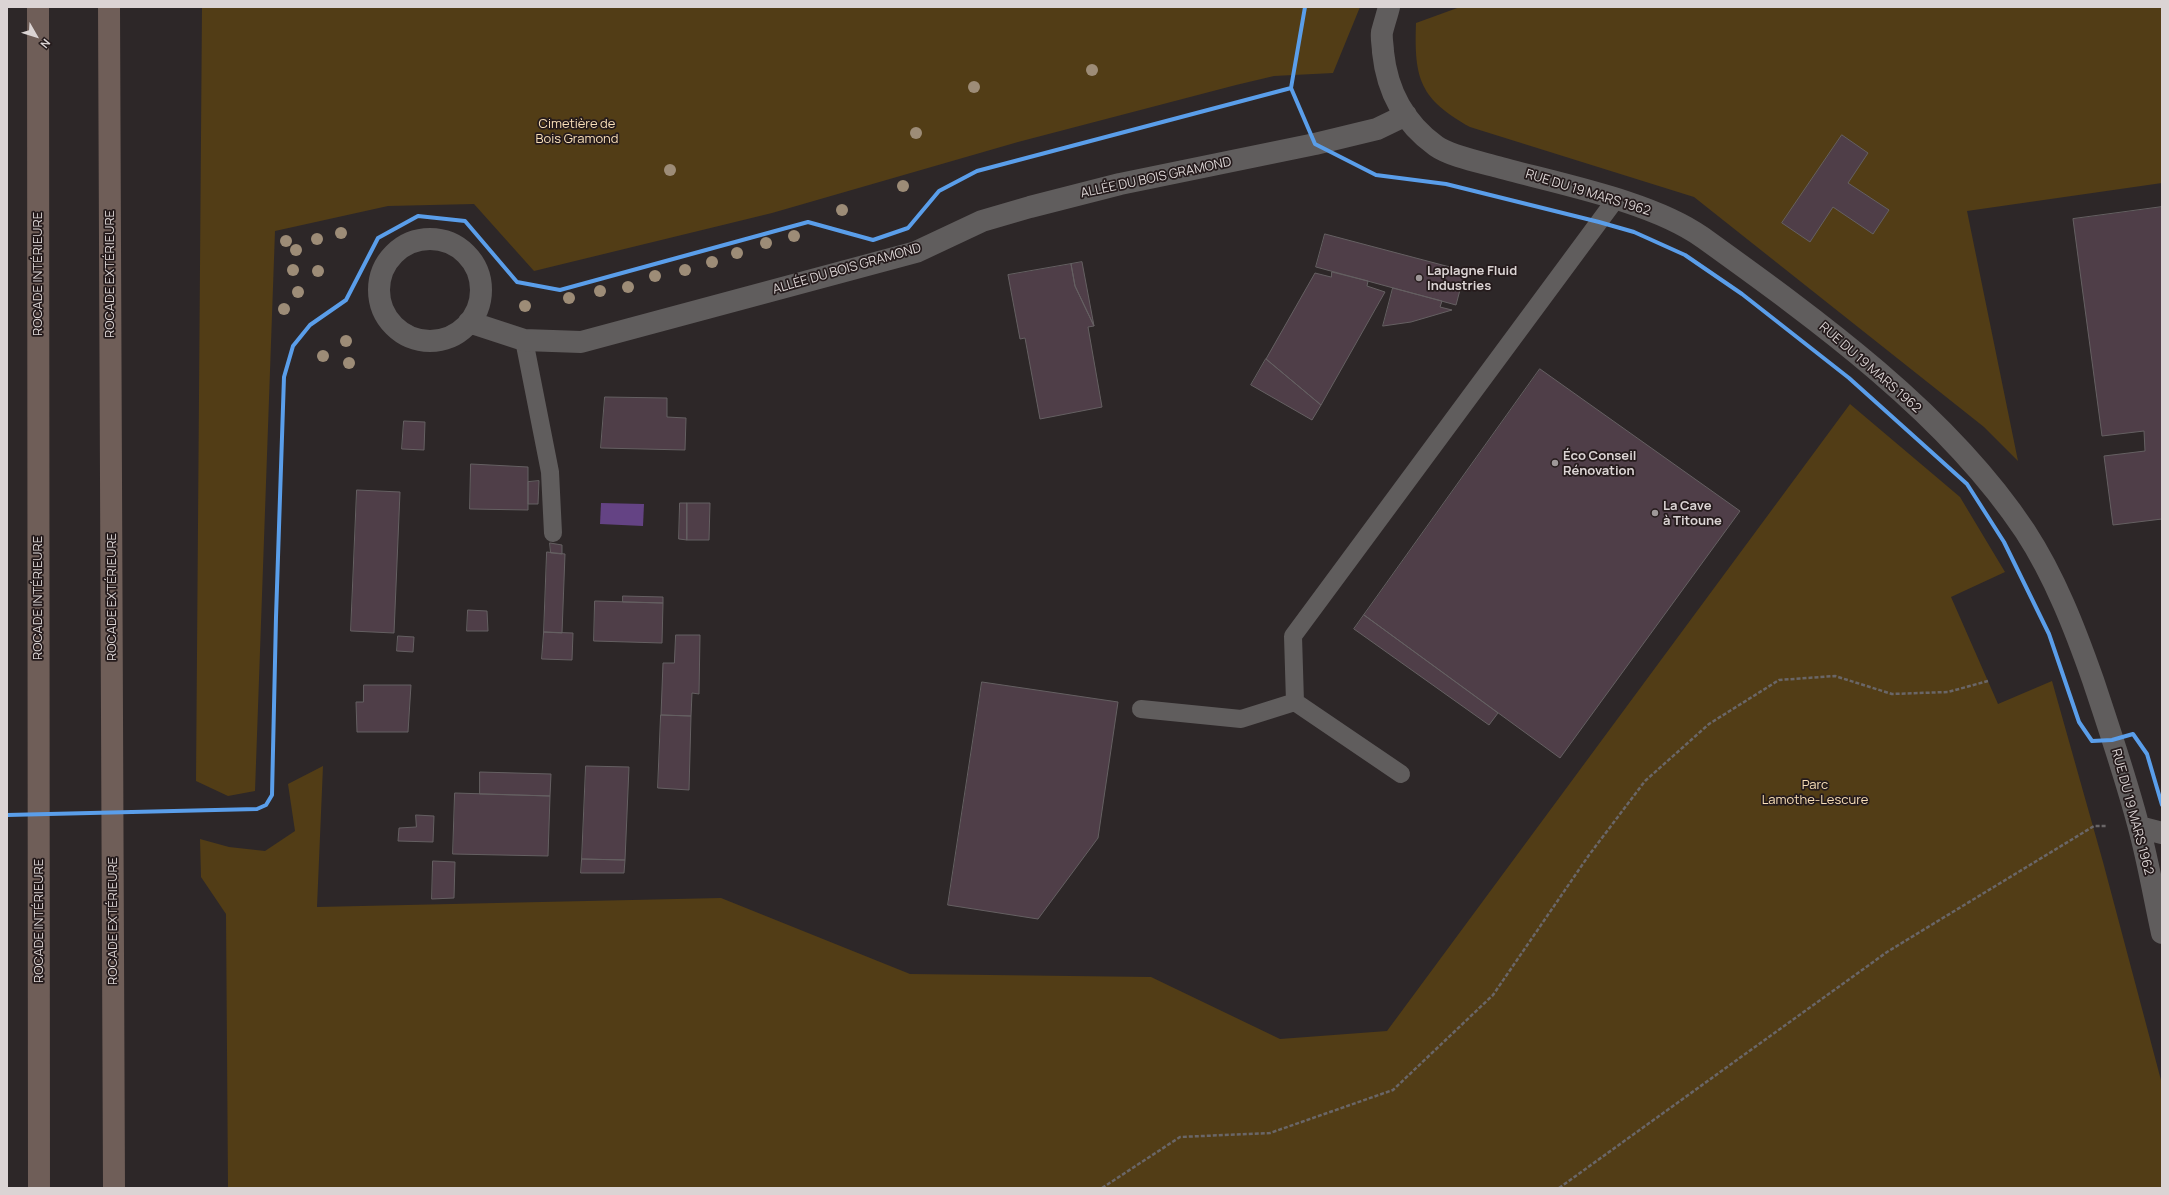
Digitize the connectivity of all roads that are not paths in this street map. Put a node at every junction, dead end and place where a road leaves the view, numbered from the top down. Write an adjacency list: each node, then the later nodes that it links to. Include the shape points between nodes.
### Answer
1 (38, 7): 15 (highway, ROCADE INTÉRIEURE)
2 (109, 7): 16 (highway, ROCADE EXTÉRIEURE)
3 (1390, 7): 4 (street, RUE DU 19 MARS 1962, via 1382,35 1385,67 1391,92)
4 (1406, 115): 5 (street, RUE DU 19 MARS 1962, via 1438,148); 7 (street, ALLÉE DU BOIS GRAMOND, via 1377,129 1120,184 1030,207 982,221 916,252 581,342)
5 (1616, 199): 9 (lane, via 1293,636); 12 (street, RUE DU 19 MARS 1962, via 1663,216 1694,232 1816,321 1902,394 1966,456 2025,531 2051,576 2079,639)
6 (469, 322): 6 (street, via 478,307 481,289 478,272 459,249 438,240 420,240 404,246 390,258 382,272 379,288 387,318 398,330 412,338 427,341 443,340 458,333); 7 (street, ALLÉE DU BOIS GRAMOND)
7 (524, 340): 8 (lane, via 550,472)
8 (553, 532)
9 (1295, 702): 10 (lane, via 1241,719); 11 (lane)
10 (1140, 709)
11 (1401, 774)
12 (2139, 827): 13 (street); 14 (street, RUE DU 19 MARS 1962)
13 (2162, 833)
14 (2162, 933)
15 (39, 1188)
16 (114, 1188)

